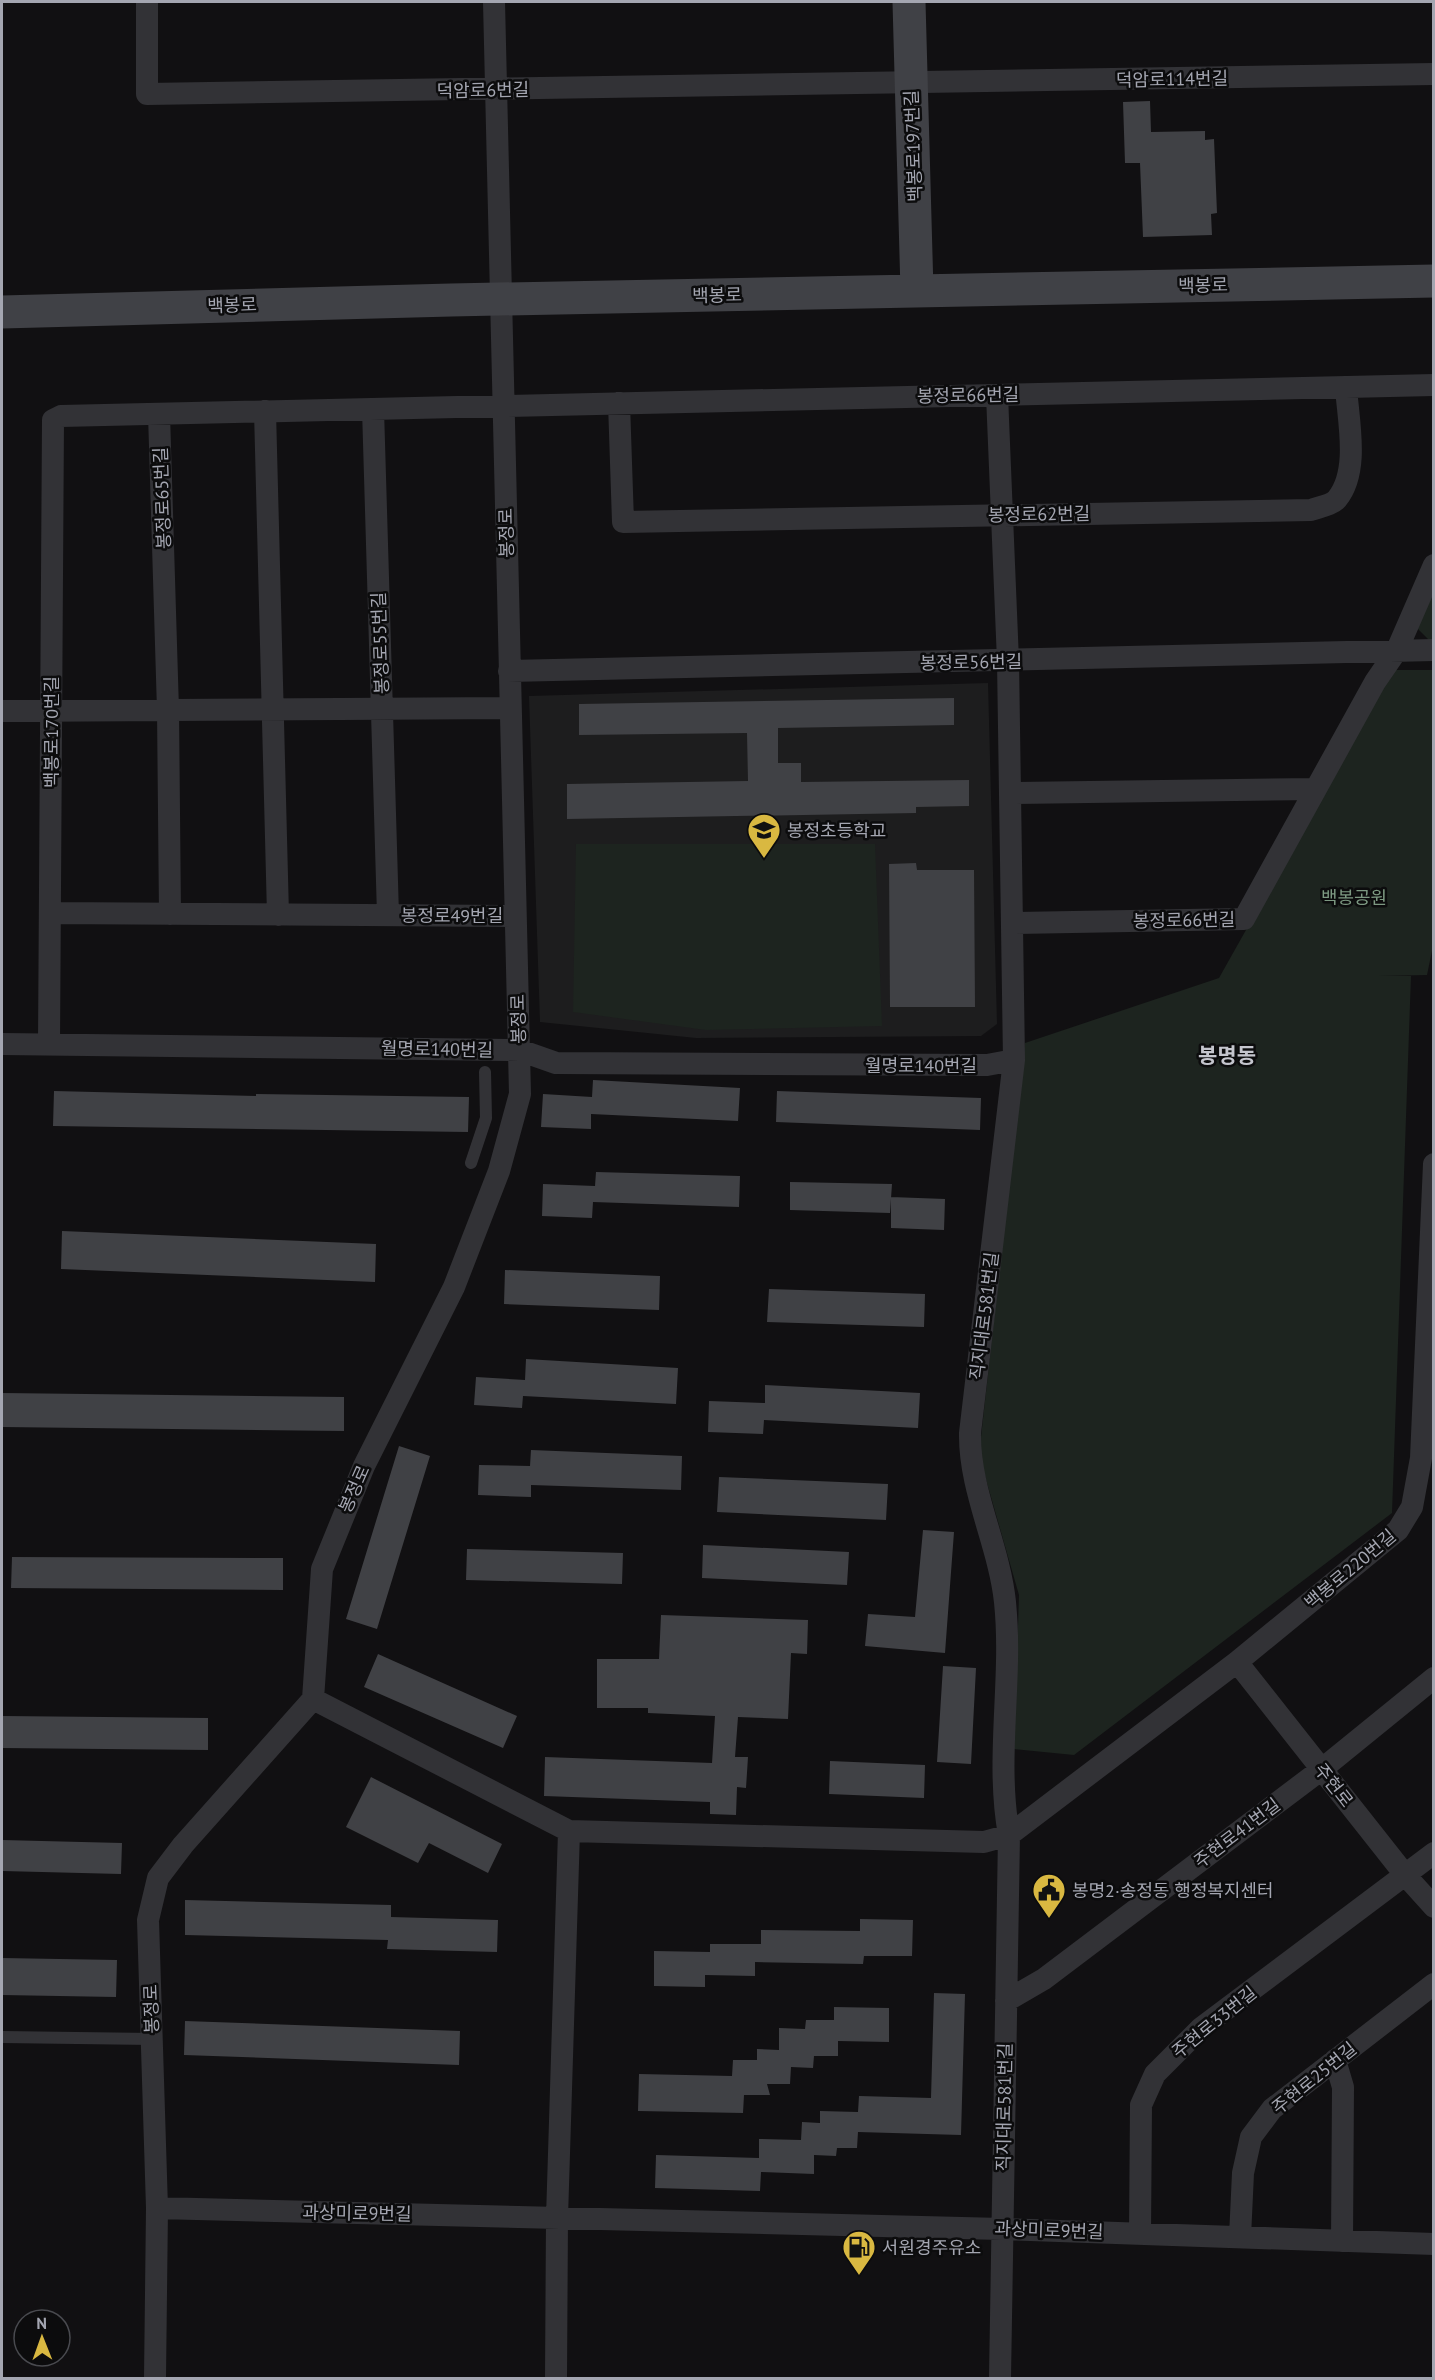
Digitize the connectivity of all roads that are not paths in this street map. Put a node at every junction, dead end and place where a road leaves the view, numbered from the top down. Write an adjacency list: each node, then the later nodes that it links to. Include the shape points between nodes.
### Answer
1 (147, 2): 6 (street, 덕암로6번길, via 147,94)
2 (494, 2): 6 (street, 봉정로)
3 (909, 2): 5 (street, 백봉로197번길)
4 (1434, 74): 5 (street, 덕암로114번길)
5 (911, 84): 6 (street, 덕암로6번길); 8 (street, 백봉로197번길)
6 (496, 90): 9 (street, 봉정로)
7 (1434, 281): 8 (street, 백봉로)
8 (917, 291): 9 (street, 백봉로)
9 (502, 299): 10 (street, 백봉로); 15 (street, 봉정로)
10 (2, 312)
11 (1434, 385): 12 (street, 봉정로66번길)
12 (1346, 387): 13 (street, 봉정로66번길); 19 (street, 봉정로62번길, via 1348,480 1336,501 1311,510)
13 (997, 395): 14 (street, 봉정로66번길); 19 (street, 직지대로581번길)
14 (619, 403): 15 (street, 봉정로66번길); 19 (street, 봉정로62번길, via 623,522)
15 (503, 406): 16 (street); 24 (street, 봉정로)
16 (373, 409): 17 (street); 27 (street, 봉정로55번길)
17 (265, 411): 18 (street); 26 (street)
18 (159, 414): 28 (street, 봉정로65번길); 30 (street, 백봉로170번길, via 61,416 53,420)
19 (1002, 515): 23 (street, 직지대로581번길)
20 (1434, 565): 21 (street, 봉정로66번길)
21 (1397, 650): 22 (street, 봉정로56번길); 23 (street, 봉정로56번길); 31 (street, 봉정로66번길)
22 (1434, 650)
23 (1008, 661): 24 (street, 봉정로56번길); 32 (street, 직지대로581번길)
24 (509, 671): 25 (street, 봉정로)
25 (510, 708): 27 (street, 봉정로55번길); 38 (street, 봉정로)
26 (272, 709): 27 (street, 봉정로55번길); 28 (street, 봉정로55번길); 36 (street)
27 (382, 709): 33 (street, 봉정로55번길)
28 (168, 710): 30 (street, 봉정로55번길); 35 (street)
29 (2, 711): 30 (street, 봉정로55번길)
30 (51, 711): 34 (street, 백봉로170번길)
31 (1316, 789): 32 (street); 39 (street, 봉정로66번길, via 1244,919)
32 (1010, 793): 39 (street, 직지대로581번길)
33 (385, 818): 37 (street, 봉정로49번길)
34 (50, 913): 35 (street, 봉정로49번길); 41 (street, 백봉로170번길)
35 (170, 914): 36 (street, 봉정로49번길)
36 (278, 915): 37 (street, 봉정로49번길)
37 (388, 915): 38 (street, 봉정로49번길)
38 (515, 916): 42 (street, 봉정로)
39 (1012, 923): 43 (street, 직지대로581번길)
40 (2, 1044): 41 (street, 월명로140번길)
41 (49, 1044): 42 (street, 월명로140번길)
42 (519, 1050): 43 (street, 월명로140번길, via 556,1063 987,1065); 50 (street, 봉정로, via 520,1094 499,1171 454,1287 364,1466 322,1569)
43 (1014, 1060): 53 (street, 직지대로581번길, via 970,1433 970,1460 990,1526 1005,1602 1003,1801)
44 (485, 1071): 45 (lane, via 486,1118)
45 (471, 1163)
46 (1434, 1164): 47 (street, 백봉로220번길)
47 (1427, 1458): 48 (street, 백봉로220번길, via 1412,1507 1398,1530)
48 (1237, 1662): 51 (street, 주현로); 53 (street, 백봉로220번길)
49 (1434, 1678): 51 (street, 주현로41번길)
50 (313, 1699): 52 (street); 60 (street, 봉정로, via 158,1878 148,1920)
51 (1322, 1769): 55 (street, 주현로); 58 (street, 주현로41번길, via 1044,1979)
52 (569, 1832): 53 (street, via 984,1842); 63 (street)
53 (1009, 1835): 58 (street, 직지대로581번길)
54 (1434, 1853): 55 (street, 주현로33번길)
55 (1406, 1876): 56 (street, 주현로); 65 (street, 주현로33번길, via 1201,2028 1155,2074 1142,2105)
56 (1434, 1906)
57 (1434, 1984): 61 (street, 주현로25번길)
58 (1006, 2001): 64 (street, 직지대로581번길)
59 (2, 2037): 60 (lane)
60 (152, 2039): 62 (street, 봉정로)
61 (1335, 2060): 66 (street, 주현로25번길, via 1272,2109 1251,2137 1243,2173); 67 (street, via 1343,2087)
62 (157, 2208): 63 (street, 과상미로9번길); 69 (street, 봉정로)
63 (557, 2218): 64 (street, 과상미로9번길); 70 (street)
64 (1002, 2229): 65 (street, 과상미로9번길); 71 (street, 직지대로581번길)
65 (1140, 2234): 66 (street, 과상미로9번길)
66 (1240, 2237): 67 (street, 과상미로9번길)
67 (1342, 2241): 68 (street, 과상미로9번길)
68 (1434, 2244)
69 (155, 2379)
70 (556, 2379)
71 (1000, 2379)

